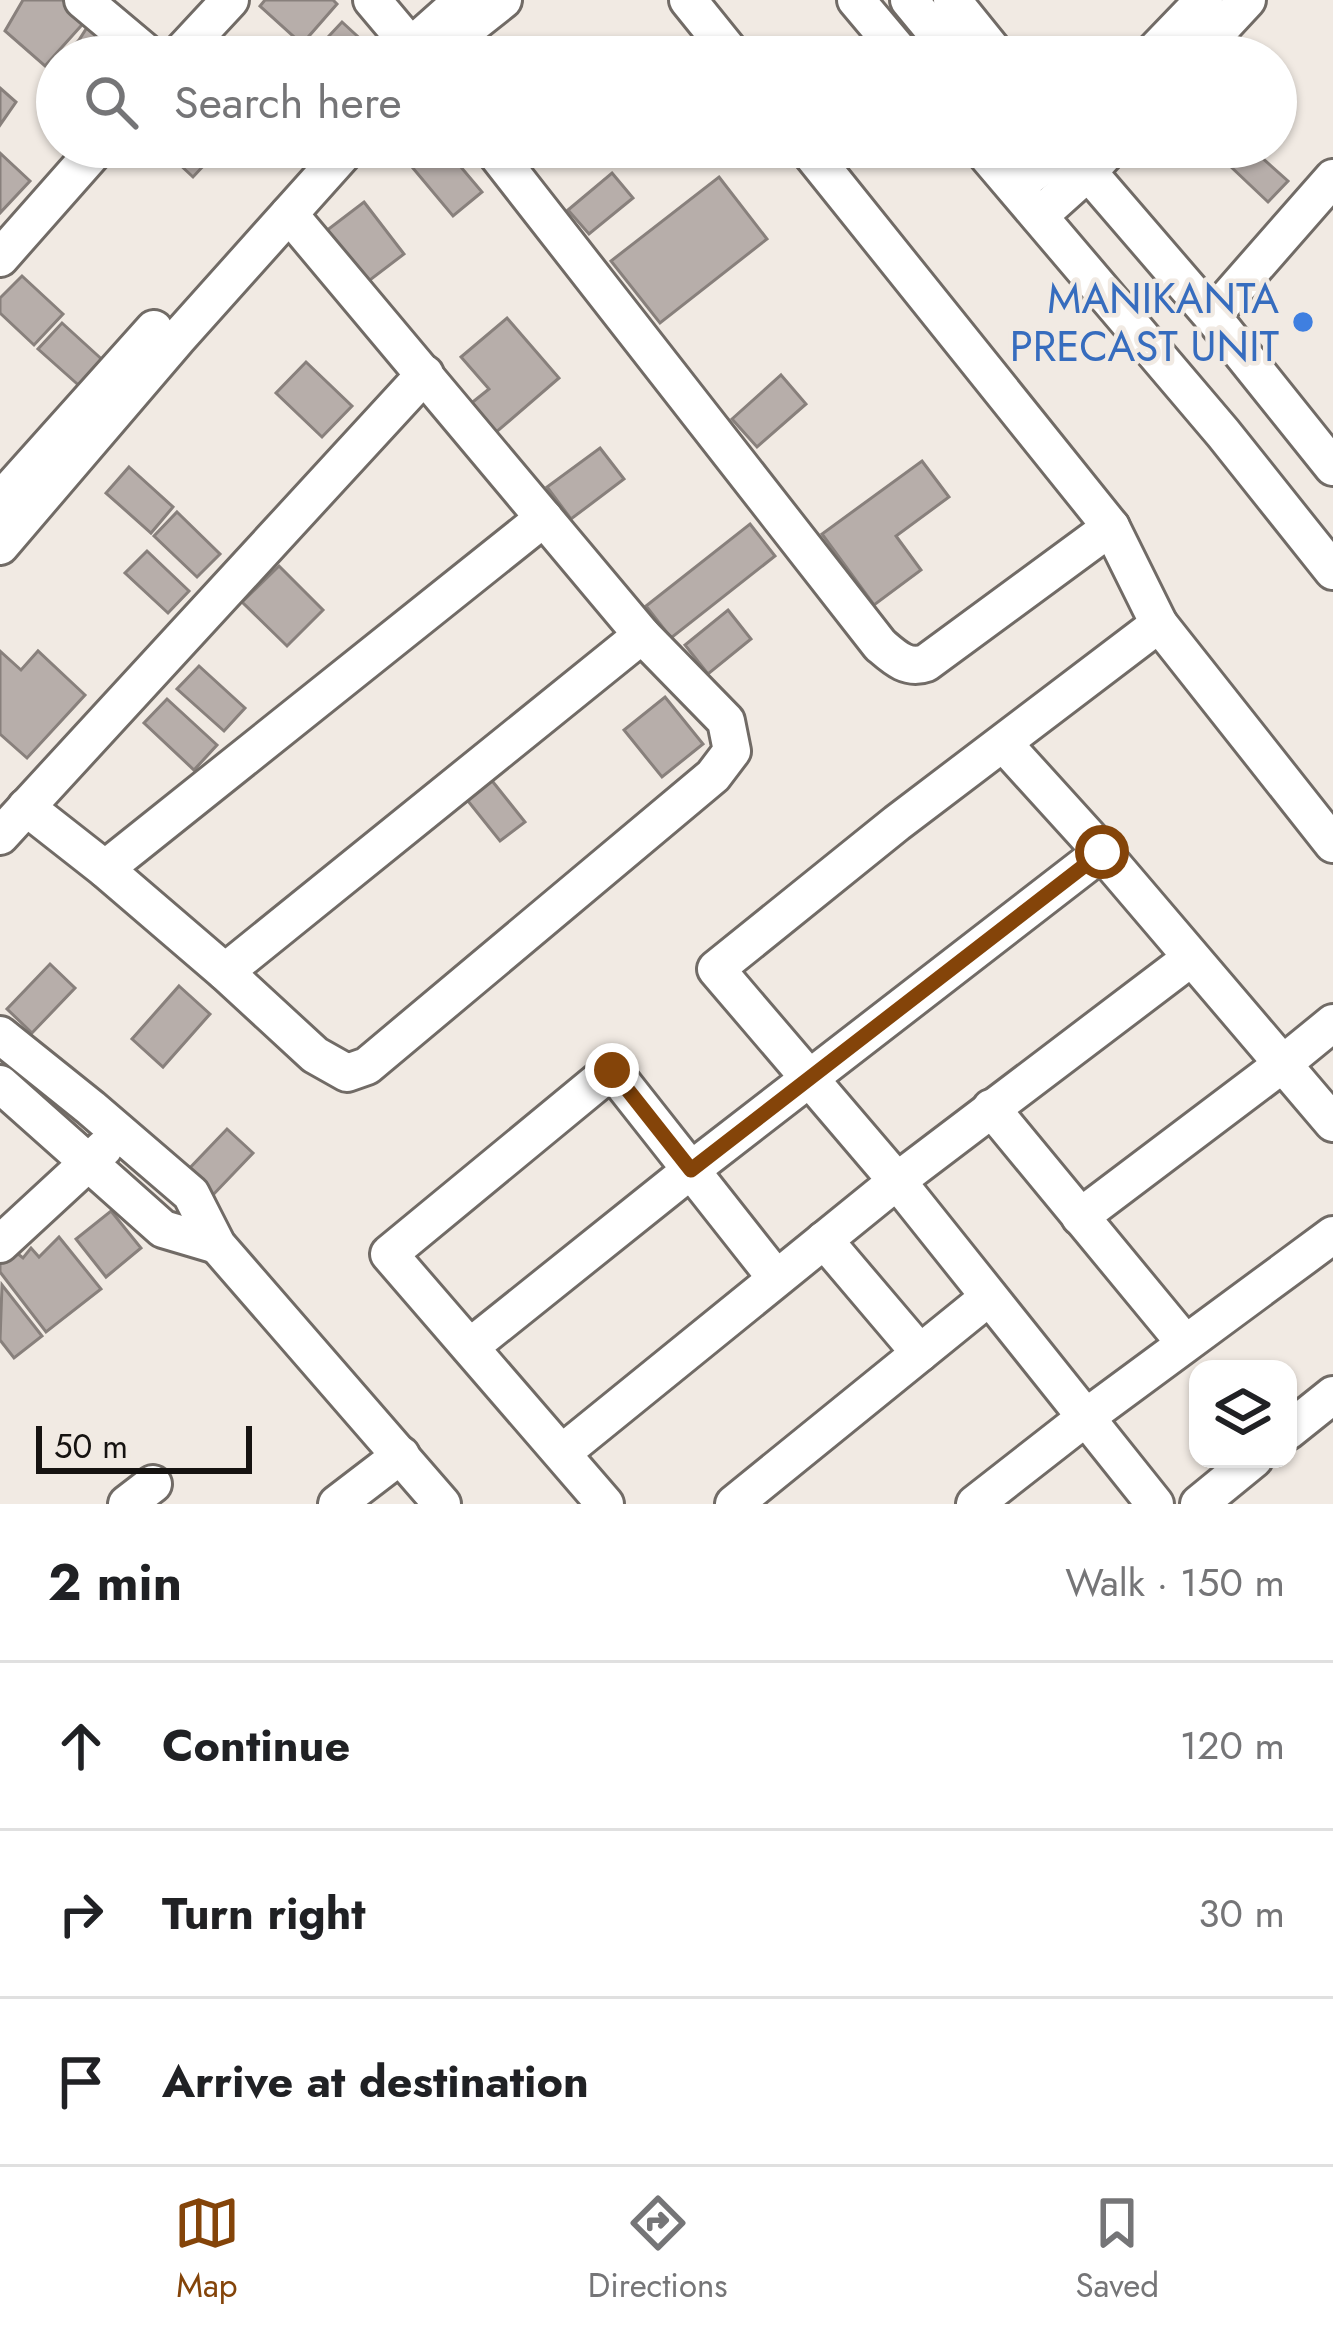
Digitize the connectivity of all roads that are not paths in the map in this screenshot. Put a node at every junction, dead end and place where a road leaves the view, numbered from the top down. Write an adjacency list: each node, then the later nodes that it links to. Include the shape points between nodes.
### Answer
1 (83, 0): 12 (street)
2 (230, 0): 13 (street)
3 (372, 0): 14 (street)
4 (463, 0): 15 (street)
5 (503, 0): 16 (street)
6 (688, 0): 17 (street)
7 (856, 0): 18 (street)
8 (908, 0): 19 (street)
9 (952, 0): 20 (street)
10 (1246, 0): 22 (street)
11 (1195, 3): 21 (street)
12 (126, 36)
13 (197, 36)
14 (401, 36)
15 (431, 36)
16 (444, 36)
17 (717, 36)
18 (886, 36)
19 (938, 36)
20 (981, 36)
21 (1167, 36)
22 (1213, 36)
23 (79, 168): 34 (street)
24 (299, 168): 38 (street)
25 (330, 168): 33 (street)
26 (507, 168): 40 (street, via 900,661 926,664)
27 (823, 168): 40 (street)
28 (998, 168): 29 (street, via 1015,187)
29 (1061, 168)
30 (1064, 168): 35 (street)
31 (1064, 168): 42 (street, via 1223,433)
32 (1333, 178): 35 (street)
33 (289, 214): 36 (street); 41 (street)
34 (0, 258)
35 (1212, 316): 37 (street)
36 (425, 374): 39 (street); 46 (street)
37 (1331, 461)
38 (0, 500)
39 (544, 518): 44 (street); 50 (street)
40 (1111, 527): 43 (street)
41 (0, 546)
42 (1333, 571)
43 (1160, 624): 45 (street); 48 (street)
44 (642, 635): 52 (street); 52 (street, via 726,721 732,751 713,776 367,1066 347,1073 315,1055)
45 (1004, 744): 49 (street); 56 (street, via 716,969)
46 (26, 807): 47 (street); 50 (street)
47 (0, 836)
48 (1333, 844)
49 (1102, 852): 51 (street); 56 (street)
50 (105, 868): 52 (street)
51 (1191, 958): 55 (street); 58 (street)
52 (225, 972)
53 (1333, 1023): 55 (street)
54 (0, 1035): 60 (street)
55 (1284, 1064): 59 (street); 64 (street)
56 (809, 1078): 62 (street); 63 (street)
57 (0, 1084): 61 (street)
58 (992, 1108): 63 (street); 64 (street)
59 (1333, 1123)
60 (118, 1132): 61 (street); 68 (street, via 191,1194)
61 (89, 1163): 67 (street); 68 (street, via 164,1229)
62 (691, 1170): 69 (street); 72 (street); 72 (street, via 612,1070 389,1254)
63 (897, 1181): 66 (street); 70 (street)
64 (1080, 1217): 71 (street)
65 (1333, 1235): 71 (street)
66 (824, 1240): 69 (street); 73 (street)
67 (0, 1244)
68 (217, 1245): 78 (street)
69 (776, 1278): 77 (street)
70 (989, 1297): 73 (street); 75 (street)
71 (1185, 1343): 75 (street)
72 (470, 1347): 77 (street)
73 (920, 1353): 83 (street)
74 (1333, 1395): 76 (street)
75 (1085, 1418): 84 (street); 85 (street)
76 (1297, 1424)
77 (562, 1453): 82 (street)
78 (401, 1454): 80 (street); 81 (street)
79 (1243, 1468): 86 (street)
80 (337, 1504)
81 (442, 1504)
82 (605, 1504)
83 (734, 1504)
84 (975, 1504)
85 (1155, 1504)
86 (1199, 1504)

